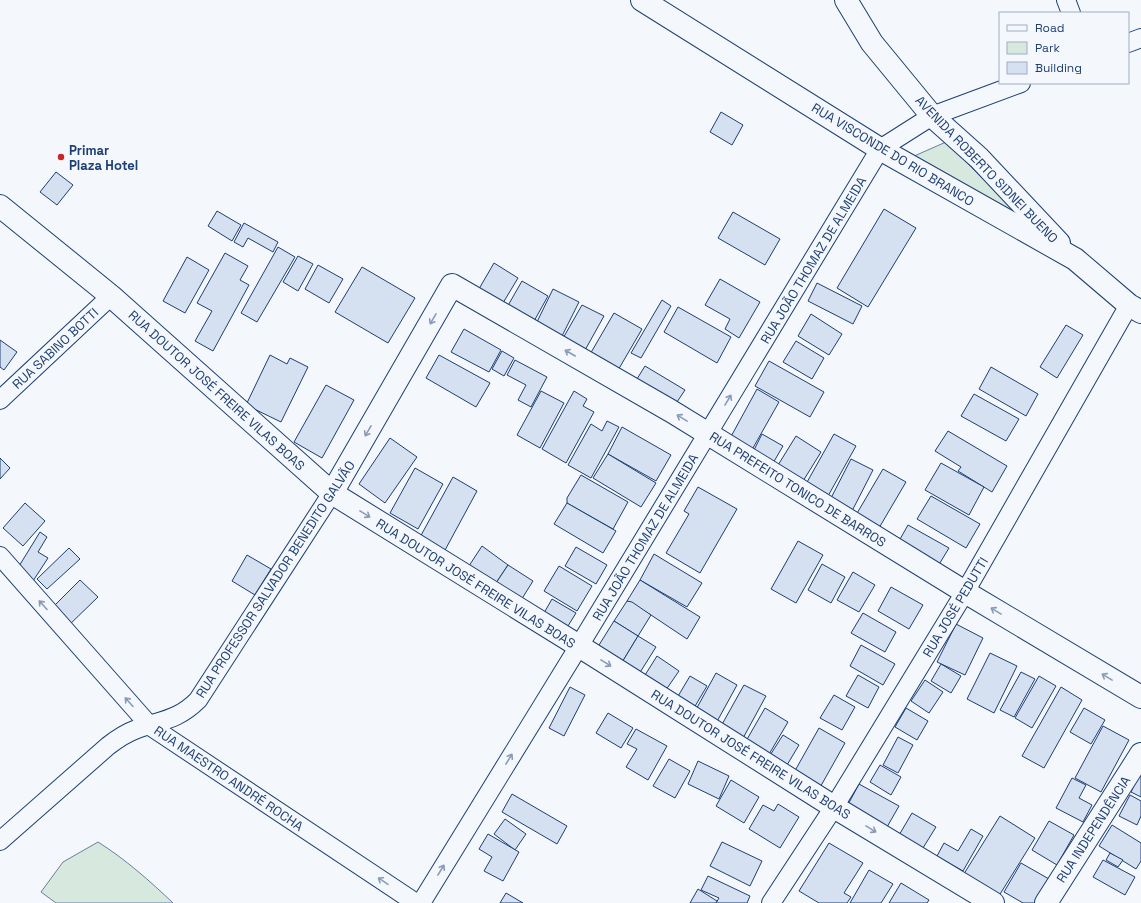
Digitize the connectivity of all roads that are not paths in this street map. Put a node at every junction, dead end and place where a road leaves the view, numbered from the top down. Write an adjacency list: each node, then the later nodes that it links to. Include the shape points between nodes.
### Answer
1 (642, 0): 9 (street, RUA VISCONDE DO RIO BRANCO)
2 (846, 0): 8 (street, AVENIDA ROBERTO SIDNEI BUENO, via 872,44)
3 (1066, 0): 4 (street)
4 (1070, 12)
5 (1141, 38): 6 (street)
6 (1129, 43)
7 (1017, 84): 8 (street)
8 (932, 116): 9 (street); 11 (street, AVENIDA ROBERTO SIDNEI BUENO, via 979,158)
9 (880, 149): 11 (street, RUA VISCONDE DO RIO BRANCO); 16 (street, RUA JOÃO THOMAZ DE ALMEIDA, one-way to 9)
10 (0, 206): 13 (street, RUA DOUTOR JOSÉ FREIRE VILAS BOAS)
11 (1075, 259): 14 (street, RUA VISCONDE DO RIO BRANCO)
12 (452, 285): 16 (street, RUA PREFEITO TONICO DE BARROS, one-way to 12); 17 (street, RUA PROFESSOR SALVADOR BENEDITO GALVÃO, one-way to 17)
13 (111, 296): 15 (street, RUA SABINO BOTTI); 17 (street, RUA DOUTOR JOSÉ FREIRE VILAS BOAS)
14 (1135, 309): 19 (street, RUA JOSÉ PEDUTTI)
15 (0, 400)
16 (708, 434): 19 (street, RUA PREFEITO TONICO DE BARROS); 20 (street, RUA JOÃO THOMAZ DE ALMEIDA)
17 (332, 493): 20 (street, RUA DOUTOR JOSÉ FREIRE VILAS BOAS, one-way to 20); 22 (street, RUA PROFESSOR SALVADOR BENEDITO GALVÃO, via 198,700 174,718)
18 (0, 556): 22 (street, RUA MAESTRO ANDRÉ ROCHA, one-way to 18)
19 (965, 592): 21 (street, RUA PREFEITO TONICO DE BARROS, one-way to 19); 24 (street, RUA JOSÉ PEDUTTI)
20 (579, 646): 24 (street, RUA DOUTOR JOSÉ FREIRE VILAS BOAS, one-way to 24); 27 (street, RUA JOÃO THOMAZ DE ALMEIDA, one-way to 20)
21 (1141, 697)
22 (150, 726): 25 (street, RUA PROFESSOR SALVADOR BENEDITO GALVÃO, via 126,734 108,746); 26 (street, RUA MAESTRO ANDRÉ ROCHA, one-way to 22)
23 (1141, 754): 30 (street, RUA INDEPENDÊNCIA)
24 (834, 807): 28 (street, RUA JOSÉ PEDUTTI); 29 (street, RUA DOUTOR JOSÉ FREIRE VILAS BOAS, one-way to 29)
25 (0, 842)
26 (416, 903)
27 (421, 903)
28 (771, 903)
29 (993, 903)
30 (1046, 903)

